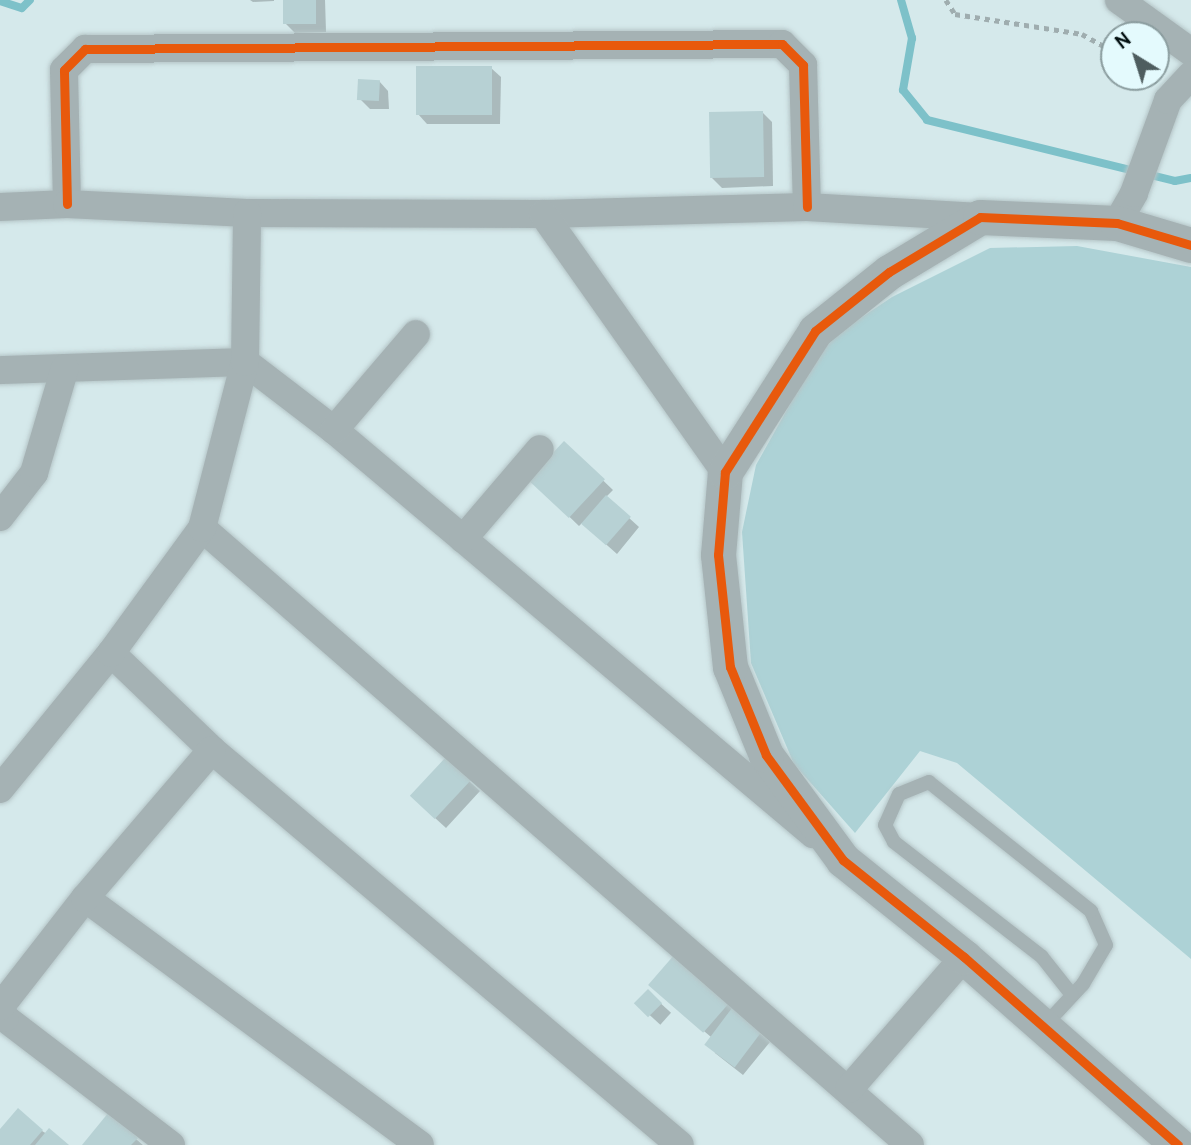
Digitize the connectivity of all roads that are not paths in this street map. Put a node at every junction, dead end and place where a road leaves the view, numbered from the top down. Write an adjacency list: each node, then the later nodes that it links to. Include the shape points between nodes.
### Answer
1 (1119, 0): 2 (street)
2 (1191, 52)
3 (1191, 75): 7 (street, via 1168,100)
4 (67, 204): 5 (street); 6 (street, via 64,70 85,49 782,44 803,65); 8 (street)
5 (0, 207)
6 (807, 207): 9 (street); 10 (street)
7 (1126, 208): 10 (street); 11 (street)
8 (247, 213): 9 (street); 13 (street)
9 (543, 214): 18 (street)
10 (980, 217): 18 (street, via 889,272 815,331)
11 (1191, 245)
12 (416, 334): 16 (street)
13 (245, 362): 14 (street); 16 (street); 20 (street)
14 (65, 368): 15 (street); 19 (street, via 34,473)
15 (0, 370)
16 (334, 430): 21 (street)
17 (540, 449): 21 (street)
18 (725, 472): 25 (street, via 718,555 730,667 766,755)
19 (0, 517)
20 (202, 528): 22 (street); 30 (street)
21 (463, 540): 25 (street)
22 (111, 653): 23 (street); 24 (street)
23 (212, 750): 26 (street); 33 (street)
24 (0, 789)
25 (843, 860): 27 (street)
26 (85, 898): 31 (street, via 1,1006 5,1018); 32 (street)
27 (964, 957): 29 (street); 30 (street)
28 (1072, 995): 28 (lane, via 1106,945 1091,911 929,782 900,794 886,825 894,842 1042,957); 29 (lane)
29 (1043, 1027): 35 (street)
30 (849, 1088): 34 (street)
31 (171, 1145)
32 (420, 1145)
33 (680, 1145)
34 (910, 1145)
35 (1178, 1145)

